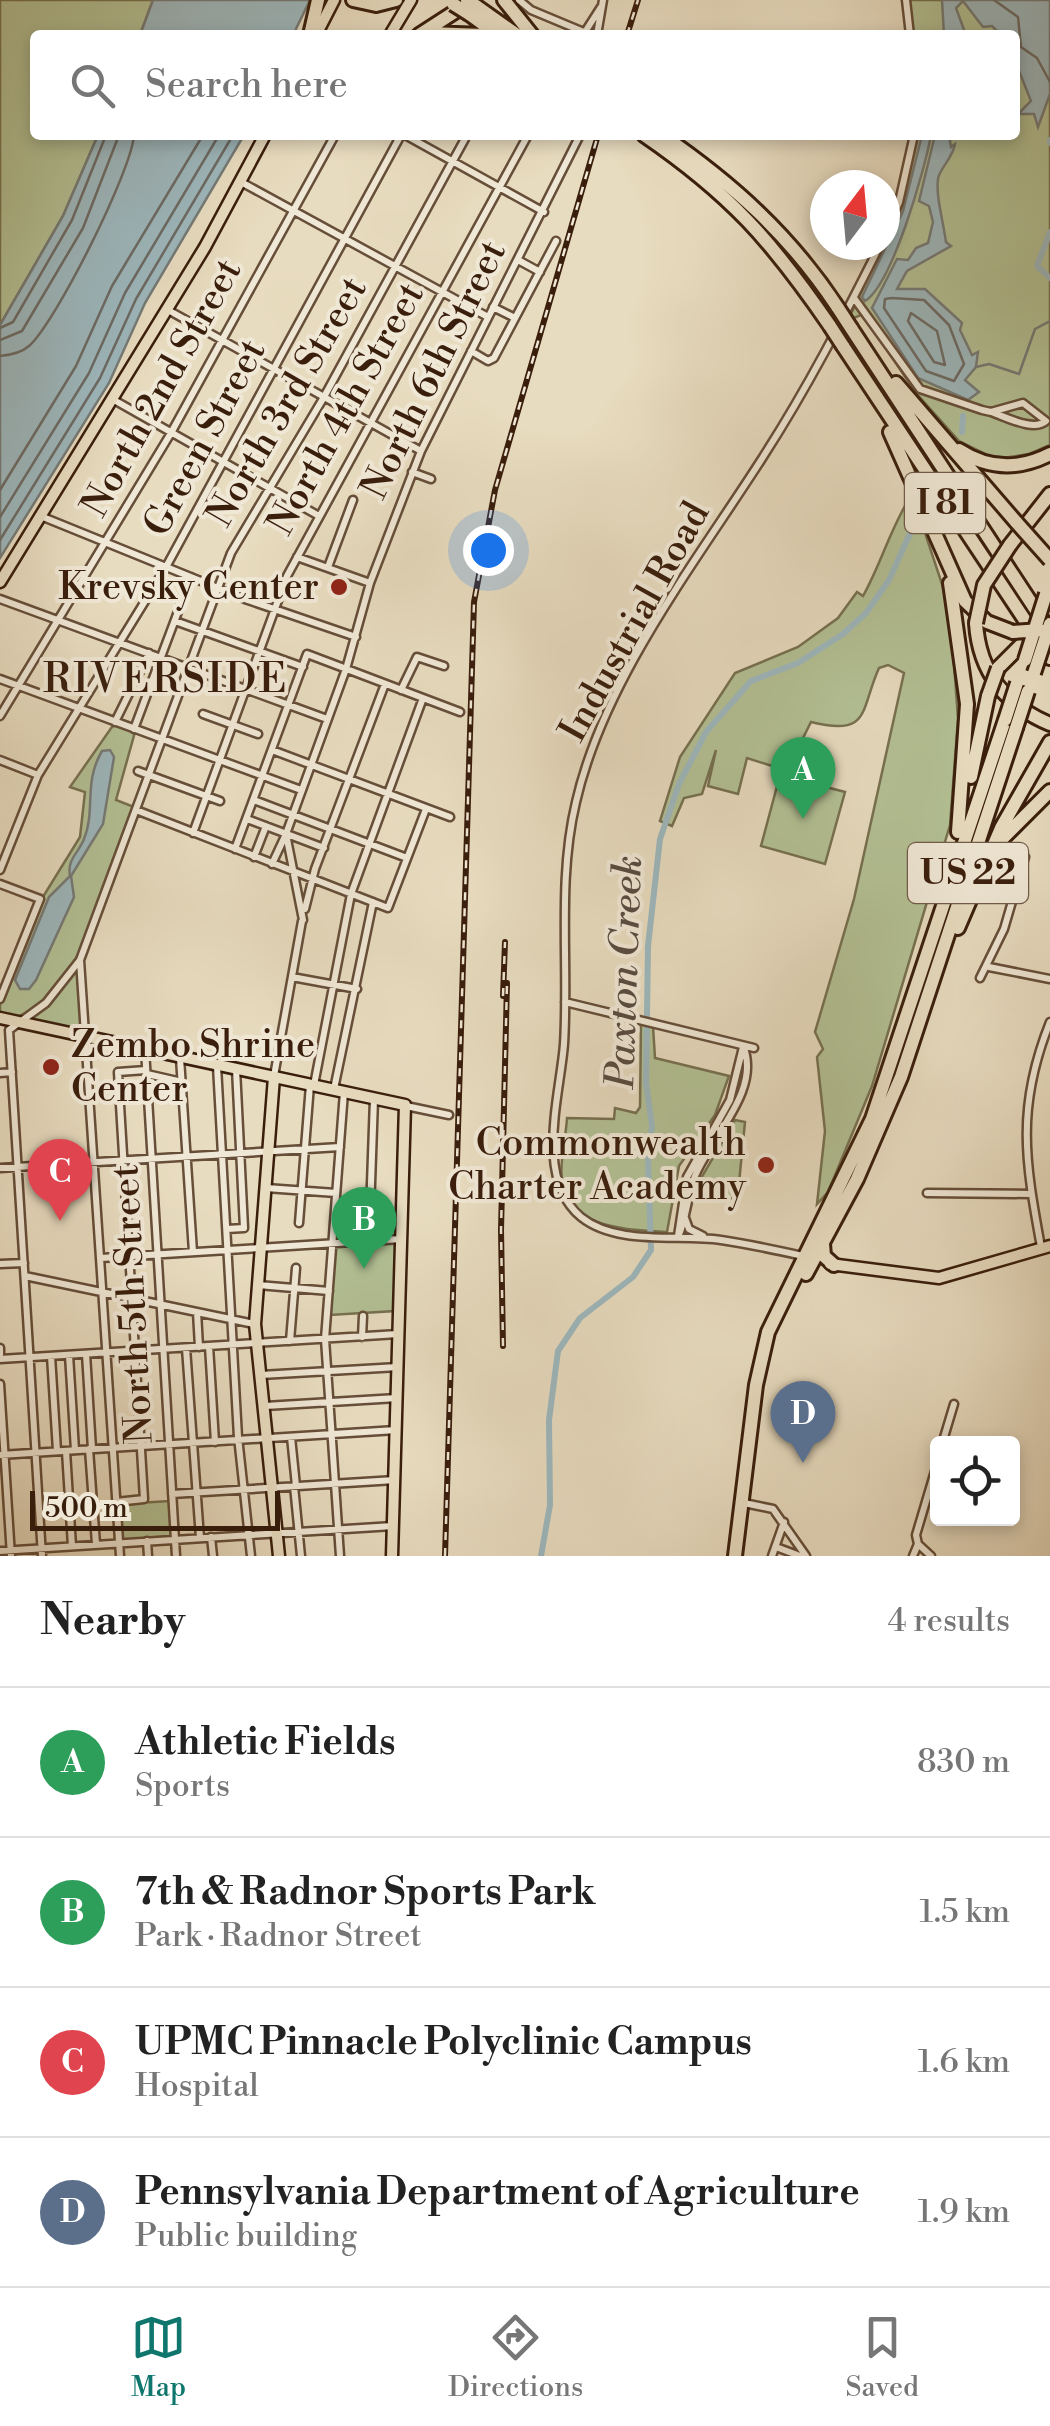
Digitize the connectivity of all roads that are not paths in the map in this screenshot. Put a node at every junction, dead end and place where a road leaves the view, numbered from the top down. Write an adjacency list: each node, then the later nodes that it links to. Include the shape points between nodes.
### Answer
1 (334, 0): 10 (main road)
2 (353, 0): 3 (highway, via 376,6)
3 (396, 0)
4 (411, 0): 11 (main road)
5 (504, 0): 15 (highway)
6 (519, 0): 16 (street)
7 (906, 0): 19 (street)
8 (602, 3): 17 (street); 18 (street)
9 (464, 4): 12 (highway); 13 (highway); 14 (highway)
10 (316, 30)
11 (393, 30)
12 (429, 30)
13 (493, 30)
14 (508, 30)
15 (528, 30)
16 (581, 30)
17 (592, 30)
18 (592, 30)
19 (909, 30)
20 (263, 140): 30 (main road)
21 (332, 140): 33 (street, North 2nd Street)
22 (400, 140): 35 (street, Green Street)
23 (412, 140): 29 (street)
24 (464, 140): 29 (street, North 3rd Street)
25 (525, 140): 31 (street, North 4th Street)
26 (578, 140): 34 (street, North 6th Street)
27 (913, 140): 32 (street)
28 (667, 143): 44 (highway, I 81, via 740,192); 51 (highway, I 81, bridge, via 754,222)
29 (453, 162): 31 (street); 39 (street, North 3rd Street)
30 (243, 178): 33 (street); 46 (main road)
31 (500, 187): 34 (street); 41 (street, North 4th Street)
32 (900, 198)
33 (293, 210): 35 (street); 50 (street, North 2nd Street)
34 (544, 212): 37 (street, North 6th Street)
35 (344, 238): 39 (street); 53 (street, Green Street)
36 (556, 241): 40 (street)
37 (518, 260): 40 (street); 43 (street, North 6th Street)
38 (873, 260): 42 (street, Industrial Road)
39 (396, 267): 41 (street); 54 (street, North 3rd Street)
40 (540, 272): 48 (street)
41 (442, 292): 47 (street); 57 (street, North 4th Street)
42 (854, 298): 44 (street, Industrial Road); 45 (street)
43 (493, 307): 47 (street, North 6th Street); 48 (street)
44 (842, 308): 45 (street); 49 (highway, bridge); 167 (street, Industrial Road, via 825,360 662,614 596,741 567,854)
45 (864, 308): 56 (street, via 919,388)
46 (168, 310): 50 (street); 55 (main road)
47 (488, 317): 52 (street, North 6th Street)
48 (515, 318): 52 (street, via 493,360)
49 (852, 326): 59 (highway); 85 (highway, I 81)
50 (222, 340): 53 (street); 58 (street, North 2nd Street)
51 (842, 346): 70 (highway); 92 (highway, I 81)
52 (471, 351): 60 (street, North 6th Street)
53 (274, 369): 54 (street); 62 (street, Green Street)
54 (324, 397): 57 (street); 65 (street, North 3rd Street)
55 (114, 400): 58 (street); 69 (main road)
56 (990, 412): 56 (street, via 1038,427 1046,421 1022,403)
57 (370, 422): 60 (street); 68 (street, North 4th Street)
58 (171, 433): 62 (street); 71 (street, North 2nd Street)
59 (945, 440): 61 (highway, via 998,466); 73 (highway, bridge)
60 (421, 451): 63 (street, North 6th Street)
61 (1050, 454)
62 (224, 462): 65 (street); 74 (street, Green Street)
63 (412, 472): 64 (street); 78 (street, North 6th Street)
64 (431, 479)
65 (270, 488): 68 (street); 79 (street, North 3rd Street)
66 (1050, 494): 112 (highway, bridge, via 984,585 976,623 998,688)
67 (353, 500): 75 (street)
68 (319, 516): 72 (street, North 4th Street)
69 (43, 517): 71 (street); 77 (main road)
70 (931, 518): 85 (highway, bridge, via 967,604 1013,632); 141 (highway, via 965,673)
71 (106, 542): 74 (street); 83 (street, North 2nd Street)
72 (296, 557): 75 (street); 82 (street, North 4th Street)
73 (1050, 560)
74 (166, 567): 76 (street); 88 (street, Green Street)
75 (328, 567): 78 (street)
76 (190, 577): 79 (street); 84 (street)
77 (0, 582)
78 (370, 583): 87 (street, North 6th Street)
79 (217, 587): 82 (street); 86 (street, North 3rd Street)
80 (1048, 588): 100 (highway, US 22, bridge)
81 (0, 599): 83 (street)
82 (275, 610): 87 (street); 89 (street, North 4th Street)
83 (59, 620): 88 (street); 99 (street, North 2nd Street)
84 (174, 621): 86 (street); 91 (street)
85 (1050, 629): 100 (highway, US 22, bridge); 141 (highway, bridge, via 1020,645 998,668)
86 (201, 630): 89 (street); 94 (street, North 3rd Street)
87 (356, 636): 96 (street, North 6th Street)
88 (120, 642): 90 (street); 105 (street, Green Street)
89 (260, 652): 95 (street); 101 (street, North 4th Street)
90 (149, 653): 91 (street); 110 (street)
91 (161, 657): 94 (street); 114 (street)
92 (1050, 658)
93 (444, 666): 102 (street, via 418,657)
94 (188, 667): 101 (street); 116 (street, North 3rd Street)
95 (303, 667): 96 (street, via 308,654); 104 (street)
96 (346, 669): 98 (street); 109 (street, North 6th Street)
97 (0, 679): 99 (street)
98 (384, 684): 102 (street); 126 (street)
99 (18, 686): 105 (street); 108 (street, North 2nd Street)
100 (1022, 687): 111 (highway, US 22, bridge)
101 (246, 689): 104 (street); 113 (street, North 4th Street)
102 (401, 690): 103 (street)
103 (424, 698): 106 (street); 129 (street)
104 (289, 705): 109 (street); 118 (street)
105 (79, 708): 110 (street); 123 (street, Green Street)
106 (460, 712)
107 (203, 714): 113 (street)
108 (0, 716)
109 (327, 719): 121 (street, North 6th Street)
110 (115, 722): 114 (street)
111 (1010, 724): 158 (highway, US 22); 169 (highway, US 22)
112 (1050, 724)
113 (233, 725): 115 (street); 120 (street, North 4th Street)
114 (134, 729): 116 (street)
115 (258, 734)
116 (162, 739): 120 (street); 124 (street, North 3rd Street)
117 (1050, 742): 152 (highway)
118 (272, 750): 121 (street); 125 (street)
119 (0, 760): 123 (street)
120 (220, 760): 125 (street); 130 (street, North 4th Street)
121 (310, 765): 126 (street); 127 (street, North 6th Street)
122 (138, 771): 124 (street)
123 (38, 775): 150 (street, Green Street)
124 (148, 775): 130 (street); 133 (street, North 3rd Street)
125 (263, 776): 127 (street); 131 (street)
126 (349, 780): 129 (street); 139 (street)
127 (301, 790): 135 (street, North 6th Street)
128 (1050, 791): 152 (highway, via 1015,822)
129 (388, 795): 134 (street); 143 (street)
130 (206, 796): 132 (street); 140 (street, North 4th Street)
131 (254, 800): 135 (street); 137 (street)
132 (220, 801)
133 (136, 810): 140 (street); 159 (street, North 3rd Street)
134 (426, 810): 136 (street); 147 (street)
135 (292, 814): 139 (street); 142 (street, North 6th Street)
136 (450, 816)
137 (246, 819): 138 (street); 145 (street)
138 (266, 826): 142 (street); 146 (street)
139 (330, 829): 143 (street); 144 (street)
140 (193, 832): 145 (street)
141 (958, 832): 158 (highway)
142 (286, 834): 144 (street); 149 (street, North 6th Street); 151 (street)
143 (369, 844): 147 (street); 155 (street)
144 (324, 848): 153 (street)
145 (235, 849): 146 (street)
146 (254, 857): 149 (street)
147 (407, 858): 156 (street, via 388,908)
148 (1025, 858): 160 (street)
149 (272, 864): 151 (street)
150 (0, 870)
151 (292, 872): 153 (street); 157 (street)
152 (979, 877): 169 (highway)
153 (312, 879): 155 (street); 157 (street)
154 (0, 884): 166 (street, via 40,900)
155 (351, 894): 156 (street); 164 (street)
156 (373, 902): 165 (street)
157 (302, 920): 161 (street)
158 (938, 920): 221 (highway, US 22, via 872,1119)
159 (80, 960): 170 (street, North 3rd Street, via 46,1003); 172 (street)
160 (989, 966): 162 (street); 163 (street)
161 (292, 977): 164 (street); 182 (street)
162 (980, 978)
163 (1050, 979)
164 (333, 984): 165 (street); 184 (street)
165 (357, 989): 185 (street)
166 (0, 999)
167 (565, 1002): 175 (street, via 730,1042); 208 (street, Industrial Road, via 554,1153 558,1183 572,1208 592,1224)
168 (0, 1018): 170 (main road)
169 (922, 1019): 213 (highway, US 22)
170 (18, 1022): 172 (main road); 179 (street, via 9,1030)
171 (1050, 1022): 204 (street, via 1024,1114)
172 (88, 1037): 174 (main road); 197 (street)
173 (754, 1048): 175 (street)
174 (145, 1049): 176 (main road); 180 (street, North 5th Street)
175 (744, 1052): 205 (street, via 736,1103 696,1172); 208 (street, via 728,1106 684,1186)
176 (180, 1057): 177 (main road); 183 (street)
177 (217, 1065): 178 (main road); 193 (street)
178 (236, 1069): 182 (main road); 192 (street)
179 (12, 1072): 181 (street); 198 (street)
180 (147, 1072): 183 (street); 195 (street, North 5th Street); 196 (street, via 118,1072)
181 (0, 1073)
182 (274, 1077): 184 (main road); 191 (main road)
183 (182, 1082): 194 (street)
184 (312, 1085): 185 (main road); 190 (street)
185 (339, 1091): 186 (main road); 189 (street)
186 (374, 1099): 187 (main road); 211 (street)
187 (405, 1105): 188 (street); 210 (main road)
188 (448, 1114)
189 (340, 1147): 190 (street); 202 (street)
190 (305, 1149): 191 (street); 201 (street)
191 (270, 1152): 192 (street); 200 (main road)
192 (241, 1153): 193 (street); 207 (street, via 244,1228)
193 (222, 1154): 194 (street); 207 (street)
194 (187, 1156): 195 (street); 217 (street)
195 (152, 1158): 196 (street); 218 (street, North 5th Street)
196 (124, 1160): 197 (street); 219 (street)
197 (95, 1162): 198 (street); 220 (street)
198 (18, 1167): 199 (street); 222 (street)
199 (0, 1168)
200 (266, 1188): 201 (street); 215 (main road)
201 (302, 1190): 202 (street); 206 (street)
202 (336, 1193): 212 (street)
203 (926, 1193): 204 (street)
204 (1032, 1194): 214 (street)
205 (685, 1218): 208 (street); 209 (street, via 689,1229)
206 (299, 1223)
207 (227, 1229): 216 (street)
208 (678, 1237): 209 (street)
209 (708, 1238): 221 (street)
210 (402, 1239): 211 (street); 237 (main road)
211 (369, 1240): 212 (street)
212 (332, 1243): 215 (street); 229 (street)
213 (823, 1244): 221 (highway, US 22); 224 (highway)
214 (1046, 1246): 224 (main road, via 939,1278)
215 (261, 1247): 216 (street); 227 (main road)
216 (228, 1249): 217 (street); 235 (street)
217 (193, 1252): 218 (street)
218 (158, 1254): 219 (street); 232 (street, North 5th Street)
219 (130, 1256): 220 (street); 231 (street)
220 (101, 1258): 230 (street)
221 (809, 1259): 224 (main road); 286 (highway, US 22, via 768,1357)
222 (24, 1262): 223 (street); 226 (street)
223 (0, 1264)
224 (834, 1265)
225 (296, 1268): 228 (street)
226 (24, 1276): 230 (street); 253 (street)
227 (258, 1285): 228 (street); 236 (main road)
228 (294, 1288): 229 (street); 240 (street)
229 (329, 1290): 239 (street)
230 (103, 1292): 231 (street); 249 (street)
231 (132, 1299): 232 (street); 248 (street)
232 (160, 1305): 233 (street); 247 (street, North 5th Street)
233 (197, 1312): 235 (street); 244 (street)
234 (363, 1316): 238 (street)
235 (231, 1319): 236 (street); 242 (street)
236 (255, 1324): 241 (main road)
237 (399, 1334): 238 (street); 255 (main road)
238 (362, 1337): 239 (street)
239 (326, 1339): 240 (street); 256 (street)
240 (290, 1341): 241 (street)
241 (256, 1343): 242 (street); 257 (main road)
242 (232, 1345): 243 (street); 268 (street)
243 (209, 1346): 244 (street); 269 (street)
244 (199, 1347): 246 (street)
245 (0, 1348): 254 (street)
246 (186, 1348): 247 (street); 270 (street)
247 (163, 1349): 248 (street); 271 (street, North 5th Street)
248 (134, 1351): 249 (street); 272 (street)
249 (107, 1353): 250 (street); 273 (street)
250 (86, 1354): 251 (street); 274 (street)
251 (69, 1355): 252 (street); 275 (street)
252 (52, 1356): 253 (street); 275 (street)
253 (30, 1357): 254 (street); 276 (street)
254 (0, 1359)
255 (398, 1367): 256 (street); 259 (main road)
256 (327, 1371): 257 (street); 260 (street)
257 (260, 1376): 262 (main road)
258 (0, 1384): 277 (street)
259 (398, 1398): 260 (street); 263 (main road)
260 (330, 1402): 262 (street); 264 (street)
261 (954, 1404): 266 (street)
262 (263, 1406): 267 (main road)
263 (396, 1430): 264 (street); 278 (main road)
264 (332, 1434): 265 (street); 279 (street)
265 (291, 1436): 267 (street); 280 (street)
266 (944, 1436)
267 (267, 1438): 268 (street); 281 (main road)
268 (239, 1440): 269 (street); 282 (street)
269 (215, 1442): 270 (street)
270 (193, 1443): 271 (street); 283 (street)
271 (169, 1444): 272 (street); 284 (street, North 5th Street)
272 (141, 1446): 273 (street); 287 (street, via 144,1499)
273 (113, 1448): 274 (street); 287 (street)
274 (91, 1449): 275 (street); 299 (street)
275 (66, 1451): 276 (street); 301 (street)
276 (36, 1452): 277 (street); 303 (street)
277 (2, 1455): 305 (street)
278 (395, 1480): 279 (street); 289 (main road)
279 (335, 1484): 280 (street); 290 (street)
280 (295, 1486): 281 (street); 291 (street)
281 (272, 1488): 282 (street); 292 (main road)
282 (246, 1489): 283 (street); 293 (street)
283 (196, 1492): 284 (street); 295 (street)
284 (172, 1494): 296 (street, North 5th Street)
285 (930, 1494): 300 (street)
286 (744, 1501): 288 (street, via 771,1507); 317 (highway, US 22)
287 (116, 1502): 298 (street)
288 (784, 1522): 304 (street); 318 (street)
289 (393, 1526): 290 (street); 316 (main road)
290 (339, 1529): 291 (street); 315 (street)
291 (298, 1532): 292 (street); 314 (street)
292 (276, 1533): 293 (street); 313 (main road)
293 (249, 1535): 294 (street); 312 (street)
294 (211, 1537): 295 (street); 311 (street)
295 (200, 1538): 296 (street)
296 (175, 1540): 297 (street); 310 (street, North 5th Street)
297 (148, 1541): 298 (street); 309 (street)
298 (119, 1543): 299 (street); 308 (street)
299 (97, 1544): 301 (street); 307 (street)
300 (918, 1544): 319 (street); 320 (street)
301 (76, 1546): 303 (street); 306 (street)
302 (0, 1551): 305 (street)
303 (42, 1552): 305 (street)
304 (773, 1552): 318 (street, via 782,1546)
305 (11, 1553)
306 (80, 1556)
307 (98, 1556)
308 (120, 1556)
309 (148, 1556)
310 (176, 1556)
311 (213, 1556)
312 (251, 1556)
313 (278, 1556)
314 (301, 1556)
315 (340, 1556)
316 (392, 1556)
317 (738, 1556)
318 (803, 1556)
319 (914, 1556)
320 (932, 1556)

